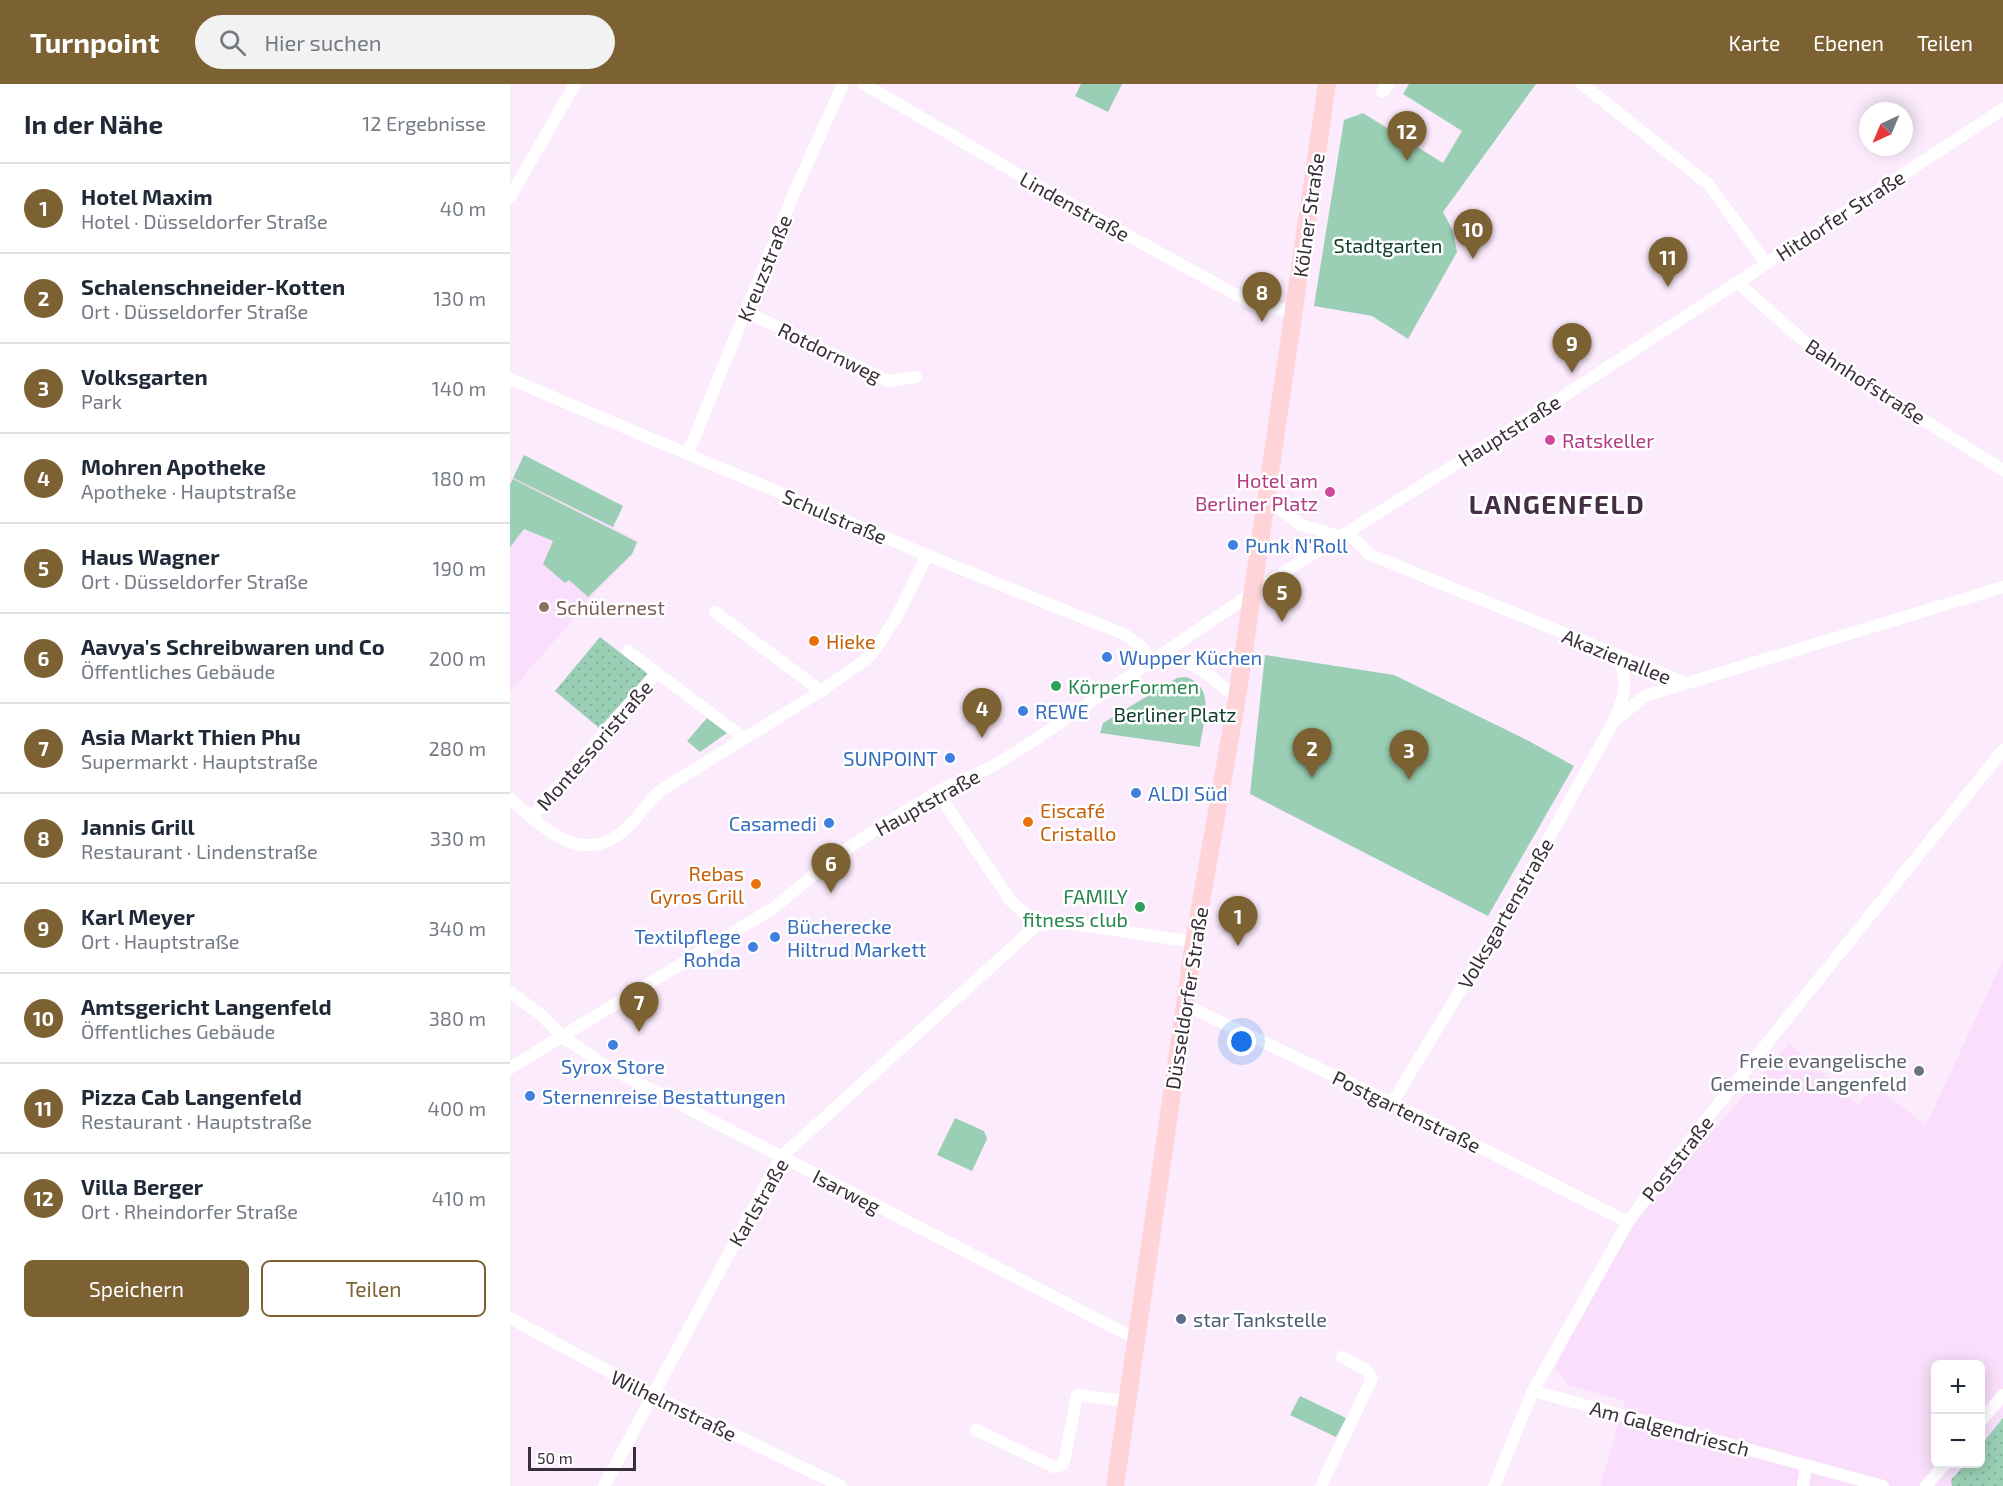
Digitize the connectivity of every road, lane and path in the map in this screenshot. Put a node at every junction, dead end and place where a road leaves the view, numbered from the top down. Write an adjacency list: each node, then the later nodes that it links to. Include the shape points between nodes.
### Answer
1 (575, 84): 7 (street)
2 (843, 84): 11 (street, Kreuzstraße)
3 (864, 84): 10 (street, Lindenstraße, via 1252,304)
4 (1327, 84): 10 (main road, Kölner Straße)
5 (1582, 84): 8 (street, via 1708,184)
6 (2003, 109): 8 (street, Hitdorfer Straße)
7 (510, 196)
8 (1766, 263): 9 (street, Hitdorfer Straße)
9 (1737, 282): 15 (street, Bahnhofstraße, via 1817,353); 17 (street, Hauptstraße)
10 (1293, 311): 16 (main road, Kölner Straße)
11 (747, 312): 12 (street, Rotdornweg, via 888,381); 14 (street, Kreuzstraße)
12 (916, 376)
13 (510, 379): 14 (street, Schulstraße)
14 (688, 453): 18 (street, Schulstraße)
15 (2003, 470)
16 (1267, 498): 17 (street, via 1299,524); 20 (main road, Kölner Straße)
17 (1344, 535): 20 (street, Hauptstraße); 24 (street, Akazienallee, via 1369,554)
18 (927, 555): 25 (street, Schulstraße, via 1124,634 1142,647); 28 (street, Montessoristraße, via 896,618 873,652)
19 (2003, 587): 27 (street, Akazienallee)
20 (1252, 595): 23 (street, Hauptstraße); 29 (main road, Düsseldorfer Straße)
21 (715, 612): 28 (street)
22 (628, 651): 26 (street, Montessoristraße)
23 (1164, 653): 25 (street, Hauptstraße); 29 (street, via 1201,669)
24 (1617, 657): 27 (street, Akazienallee); 30 (street, Volksgartenstraße, via 1625,673 1625,694)
25 (1152, 662): 33 (street, Hauptstraße, via 1006,759)
26 (657, 672): 31 (street, Montessoristraße); 35 (street, Montessoristraße)
27 (1686, 684): 30 (street, Volksgartenstraße, via 1645,696)
28 (821, 691): 31 (street, Montessoristraße)
29 (1237, 698): 37 (main road, Düsseldorfer Straße)
30 (1614, 721): 42 (street, Volksgartenstraße, via 1506,915)
31 (744, 738): 35 (street, Montessoristraße, via 663,789 630,826 602,843 565,842)
32 (2003, 750): 44 (street, Poststraße)
33 (937, 792): 36 (street, via 1010,900); 40 (street, Hauptstraße, via 836,856 775,907)
34 (510, 799): 35 (street, Montessoristraße)
35 (532, 817)
36 (1037, 925): 37 (street, via 1068,923); 43 (street, Karlstraße)
37 (1194, 942): 39 (main road, Düsseldorfer Straße)
38 (510, 992): 40 (street, Isarweg)
39 (1185, 1005): 42 (street, Postgartenstraße); 46 (main road, Düsseldorfer Straße)
40 (563, 1037): 41 (street, Hauptstraße); 43 (street, Isarweg, via 604,1065)
41 (510, 1068)
42 (1392, 1103): 44 (street, Postgartenstraße)
43 (781, 1157): 46 (street, Isarweg); 49 (street, Karlstraße)
44 (1628, 1222): 48 (street, Poststraße)
45 (511, 1321): 49 (street, Wilhelmstraße)
46 (1134, 1338): 51 (main road, Düsseldorfer Straße)
47 (1342, 1357): 59 (street, via 1366,1370 1372,1378)
48 (1533, 1391): 54 (street, Am Galgendriesch); 60 (street, Poststraße)
49 (652, 1395): 56 (street, Karlstraße); 57 (street, Wilhelmstraße)
50 (2003, 1395): 52 (street)
51 (1126, 1401): 53 (street, via 1077,1395 1065,1458 1062,1465 1054,1467); 58 (main road, Düsseldorfer Straße)
52 (1985, 1416)
53 (976, 1430)
54 (1806, 1466): 61 (street); 62 (street, Am Galgendriesch)
55 (1942, 1468): 63 (street)
56 (604, 1486)
57 (841, 1486)
58 (1115, 1486)
59 (1321, 1486)
60 (1494, 1486)
61 (1803, 1486)
62 (1883, 1486)
63 (1926, 1486)

